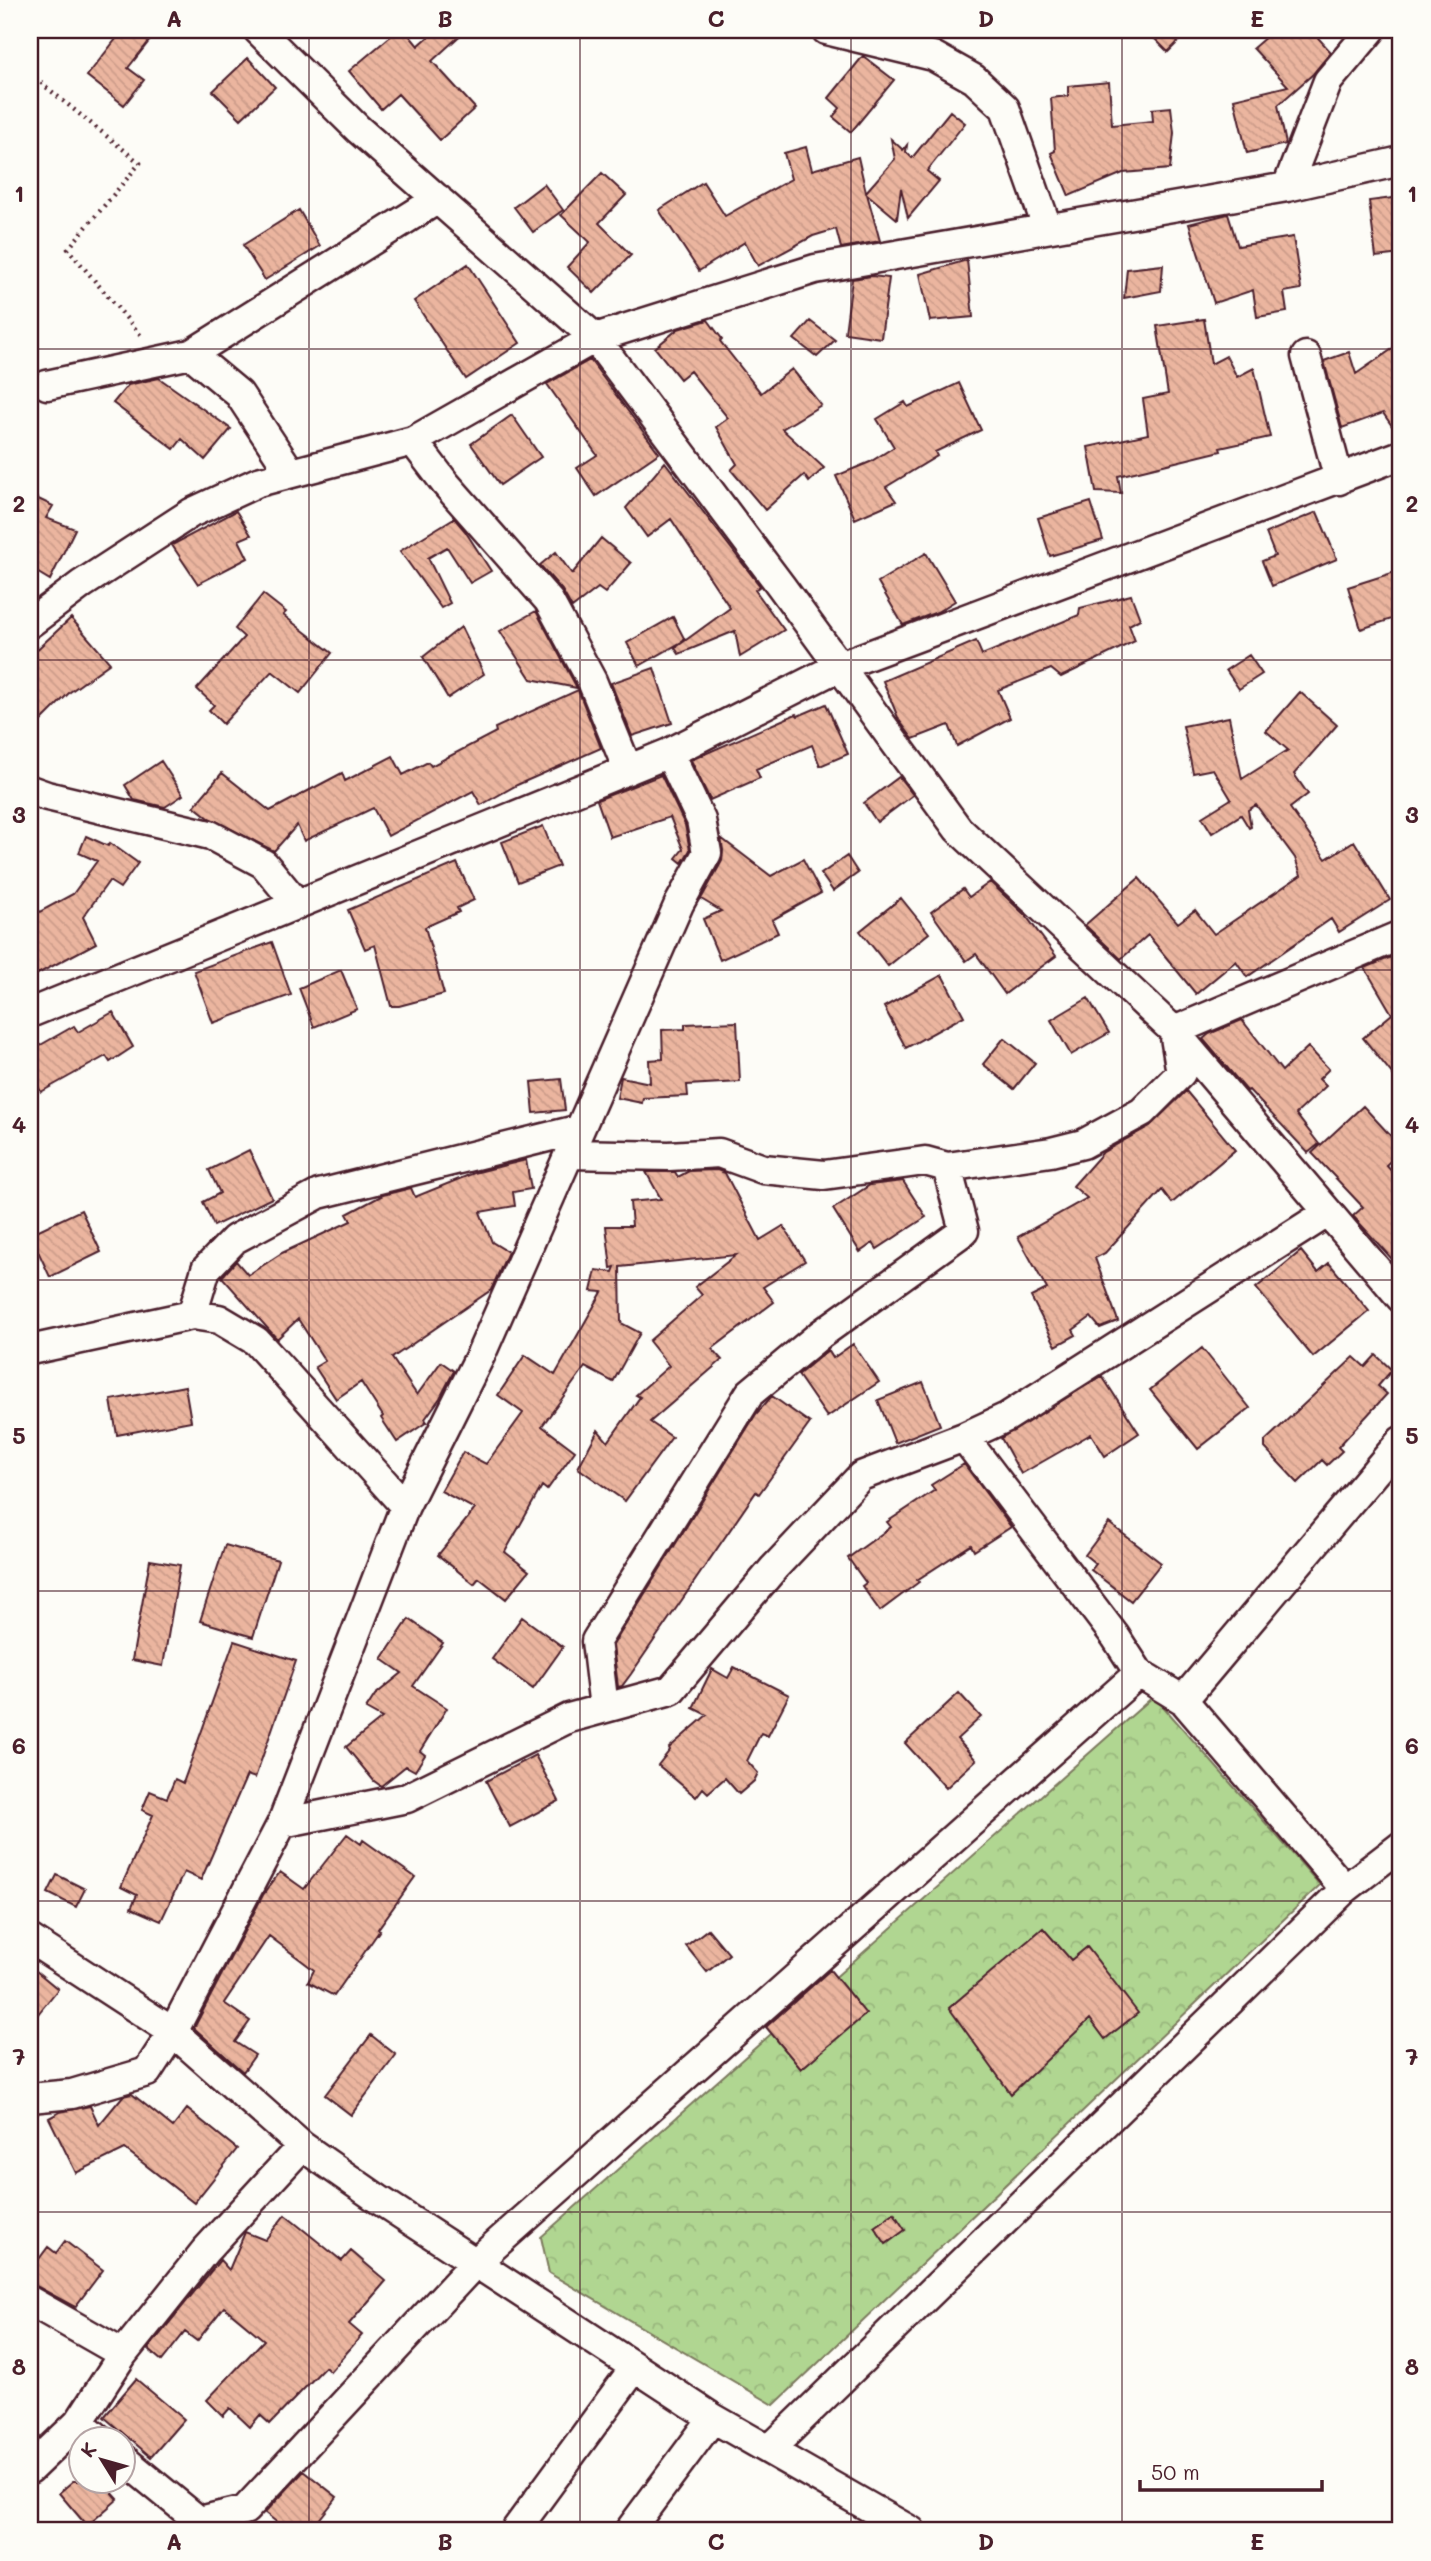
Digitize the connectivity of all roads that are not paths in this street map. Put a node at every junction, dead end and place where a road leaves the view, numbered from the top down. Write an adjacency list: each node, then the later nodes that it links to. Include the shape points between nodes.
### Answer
1 (258, 30): 6 (street, via 358,129)
2 (826, 30): 7 (street, via 933,56 974,79 1005,107)
3 (1371, 30): 5 (street, via 1328,81)
4 (1401, 161): 5 (street)
5 (1287, 187): 7 (street)
6 (438, 199): 8 (street); 9 (street)
7 (1047, 227): 8 (street, via 816,269)
8 (595, 338): 12 (street); 17 (street)
9 (191, 354): 11 (street); 14 (street, via 239,394)
10 (1306, 356): 15 (street)
11 (47, 385)
12 (414, 441): 14 (street); 19 (street, via 549,601 592,681)
13 (1401, 455): 15 (street)
14 (291, 473): 16 (street, via 258,482 191,513)
15 (1339, 480): 17 (street)
16 (30, 622)
17 (840, 666): 18 (street); 24 (street, via 958,829)
18 (669, 753): 19 (street); 25 (street, via 701,820 707,853)
19 (628, 769): 21 (street)
20 (30, 790): 21 (street, via 210,835 264,864)
21 (297, 904): 23 (street)
22 (1401, 935): 24 (street)
23 (30, 1013)
24 (1174, 1031): 27 (street, via 1181,1073 1142,1112 1083,1144); 28 (street)
25 (580, 1129): 26 (street); 30 (street, via 319,1194 235,1239 206,1269)
26 (569, 1154): 27 (street, via 719,1153 763,1169 824,1175 925,1161); 34 (street, via 481,1354)
27 (947, 1167): 37 (street, via 964,1231 821,1334 750,1393 596,1641)
28 (1327, 1213): 29 (street); 32 (street, via 1007,1417)
29 (1401, 1298)
30 (192, 1315): 31 (street); 34 (street, via 219,1319 256,1341)
31 (30, 1350)
32 (964, 1437): 35 (street); 37 (street, via 861,1476 774,1568 671,1690)
33 (1401, 1441): 36 (street)
34 (405, 1506): 38 (street)
35 (1139, 1673): 36 (street); 45 (street)
36 (1183, 1700): 40 (street)
37 (604, 1709): 38 (street, via 569,1718 407,1798)
38 (282, 1823): 42 (street)
39 (1401, 1846): 40 (street)
40 (1345, 1889): 52 (street)
41 (30, 1939): 42 (street)
42 (173, 2032): 43 (street, via 147,2072 72,2094); 44 (street)
43 (30, 2098)
44 (302, 2146): 45 (street); 47 (street, via 205,2251)
45 (475, 2263): 48 (street); 54 (street, via 245,2510 199,2521)
46 (30, 2301): 47 (street)
47 (123, 2354): 50 (street)
48 (635, 2367): 49 (street); 55 (street)
49 (713, 2418): 52 (street); 56 (street)
50 (91, 2424)
51 (66, 2445): 53 (street)
52 (769, 2450): 57 (street)
53 (30, 2469)
54 (136, 2469)
55 (514, 2531)
56 (629, 2531)
57 (911, 2531)

